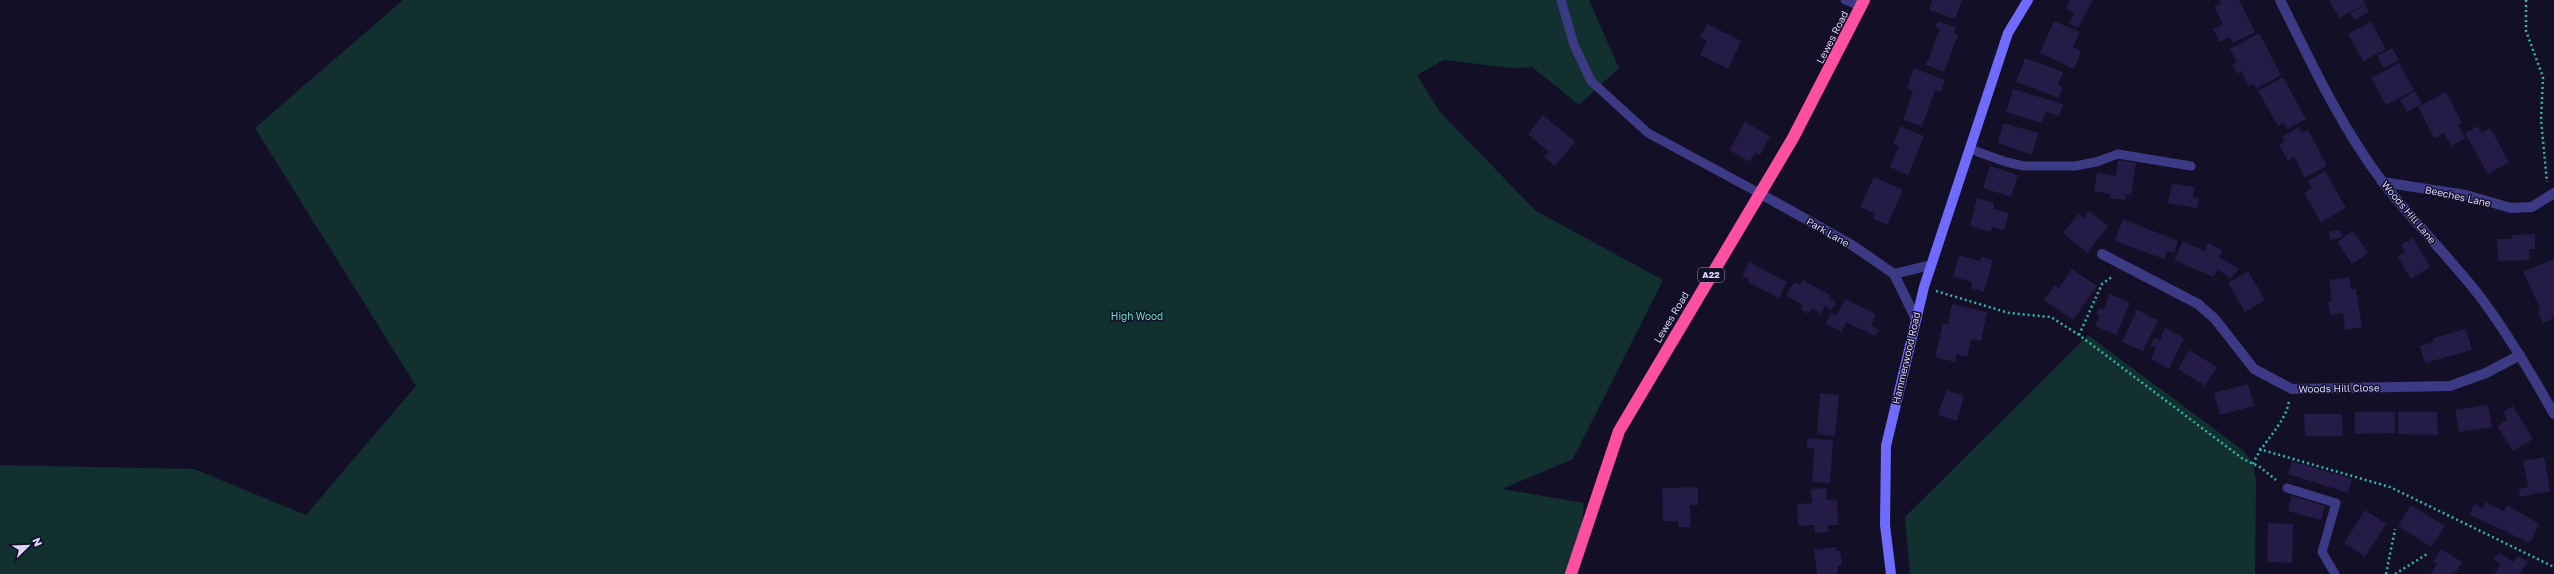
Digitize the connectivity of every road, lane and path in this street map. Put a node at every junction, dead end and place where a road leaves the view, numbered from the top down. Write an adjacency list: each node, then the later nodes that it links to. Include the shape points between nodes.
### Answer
1 (1561, 0): 10 (lane, via 1574,45 1591,81 1648,133)
2 (1845, 0): 6 (lane)
3 (2028, 0): 7 (street, Hammerwood Road, via 2008,33)
4 (2280, 0): 9 (street, Woods Hill Lane, via 2333,104)
5 (2526, 0): 11 (path, via 2526,31 2543,77 2541,120 2544,171)
6 (1863, 3): 10 (highway, Lewes Road / A22)
7 (1970, 149): 8 (lane, via 2024,166 2075,166 2118,154); 13 (street, Hammerwood Road)
8 (2191, 166)
9 (2382, 182): 11 (street, Beeches Lane, via 2466,196 2511,208 2532,207); 19 (street, Woods Hill Lane, via 2478,295)
10 (1761, 194): 14 (street, Park Lane, via 1852,245); 28 (highway, Lewes Road / A22, via 1674,335 1619,431)
11 (2552, 195)
12 (2102, 254): 20 (street, Woods Hill Close, via 2198,304 2215,319 2254,369)
13 (1931, 265): 14 (street); 16 (street, Hammerwood Road)
14 (1894, 274): 17 (street)
15 (2102, 284): 18 (path)
16 (1924, 287): 17 (street, Hammerwood Road); 18 (path, via 2009,313 2051,317)
17 (1915, 317): 29 (street, Hammerwood Road, via 1886,446 1885,525)
18 (2079, 335): 23 (path)
19 (2520, 355): 20 (street, Woods Hill Close, via 2486,373 2450,386); 21 (street, Woods Hill Lane)
20 (2292, 389): 22 (path, via 2287,412)
21 (2554, 414)
22 (2259, 449): 23 (path); 27 (path, via 2390,487)
23 (2252, 464): 24 (path)
24 (2287, 488): 30 (lane, via 2336,503 2322,552)
25 (2395, 529): 31 (path)
26 (2427, 554): 32 (path)
27 (2554, 567)
28 (1571, 574)
29 (1890, 574)
30 (2335, 574)
31 (2386, 574)
32 (2395, 574)

